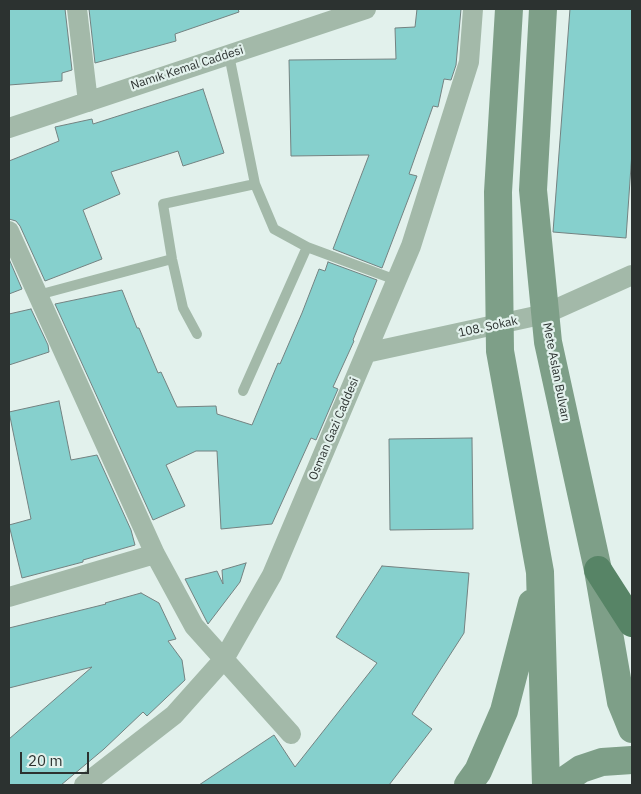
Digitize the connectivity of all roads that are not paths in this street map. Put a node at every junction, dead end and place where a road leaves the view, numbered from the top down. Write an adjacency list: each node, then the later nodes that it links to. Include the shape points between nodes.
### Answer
1 (77, 9): 7 (street)
2 (366, 9): 6 (street, Namık Kemal Caddesi)
3 (473, 9): 14 (street, Osman Gazi Caddesi, via 469,62 411,246)
4 (509, 9): 17 (main road, via 498,192)
5 (543, 9): 16 (main road, Mete Aslan Bulvarı, via 532,190)
6 (229, 54): 7 (street, Namık Kemal Caddesi); 9 (lane)
7 (88, 102): 8 (street, Namık Kemal Caddesi)
8 (9, 128)
9 (254, 184): 11 (lane, via 274,229); 12 (lane, via 163,204)
10 (9, 231): 15 (street)
11 (307, 247): 14 (lane); 20 (lane)
12 (172, 259): 15 (lane); 18 (lane, via 183,308)
13 (632, 275): 16 (street, 108. Sokak)
14 (396, 280): 19 (street, Osman Gazi Caddesi)
15 (38, 295): 21 (street)
16 (545, 314): 17 (street, 108. Sokak); 22 (main road, Mete Aslan Bulvarı, via 548,342)
17 (499, 325): 19 (street, 108. Sokak); 23 (main road, via 500,351)
18 (197, 334)
19 (366, 353): 26 (street, Osman Gazi Caddesi, via 272,575)
20 (243, 391)
21 (155, 554): 24 (street); 26 (street, via 194,626)
22 (598, 570): 25 (highway); 27 (main road, Mete Aslan Bulvarı, via 621,702)
23 (540, 572): 31 (main road, via 504,711 478,771); 32 (main road)
24 (9, 597)
25 (632, 623)
26 (224, 658): 28 (street); 30 (street, Osman Gazi Caddesi, via 174,715)
27 (632, 729)
28 (291, 734)
29 (632, 760): 33 (main road, via 602,762 581,769)
30 (84, 785)
31 (468, 785)
32 (546, 785)
33 (558, 785)

